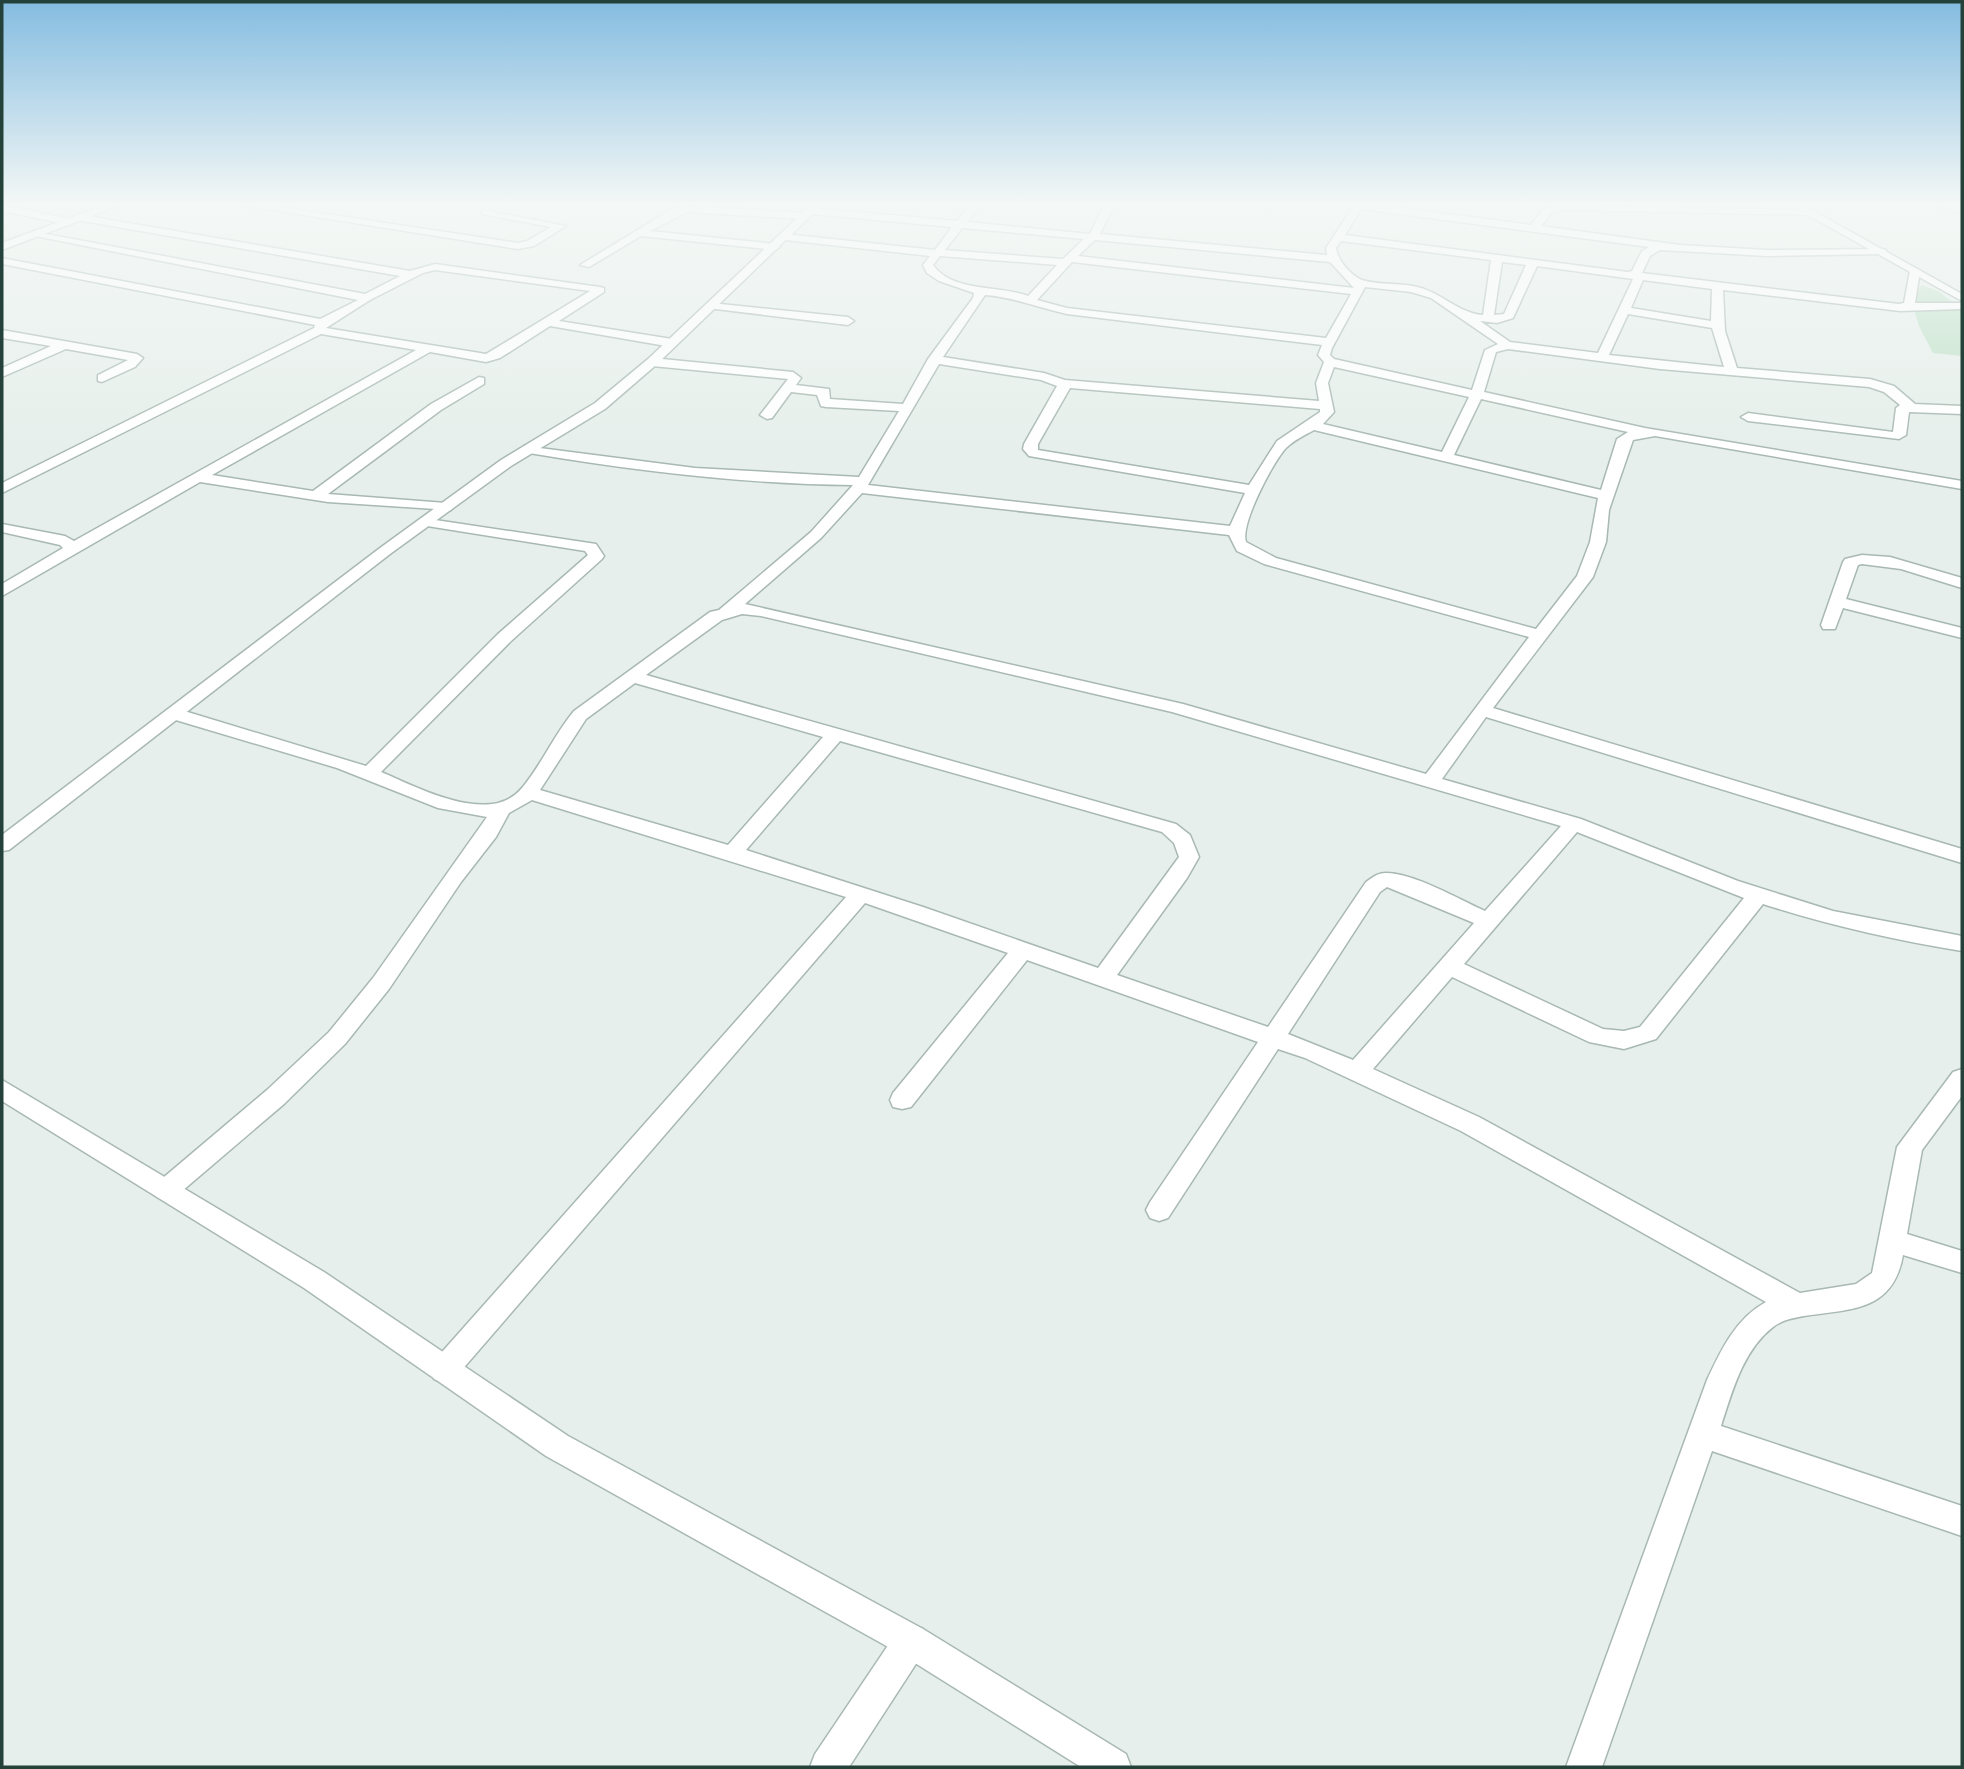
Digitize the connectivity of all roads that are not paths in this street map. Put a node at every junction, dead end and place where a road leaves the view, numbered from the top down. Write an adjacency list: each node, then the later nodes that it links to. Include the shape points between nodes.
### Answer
1 (1718, 287): 29 (street)
2 (143, 288): 30 (street, via 309,319)
3 (313, 288): 18 (street)
4 (386, 288): 18 (street)
5 (587, 288): 28 (street, via 600,290)
6 (731, 288): 21 (street)
7 (971, 288): 17 (street)
8 (1042, 288): 20 (street)
9 (1353, 288): 10 (street)
10 (1358, 288): 25 (street, via 1424,292); 32 (street)
11 (1493, 288): 26 (street)
12 (1522, 288): 26 (street, via 1509,316)
13 (1631, 288): 24 (street)
14 (1722, 288): 23 (street)
15 (1912, 288): 23 (street)
16 (1944, 288): 19 (street)
17 (980, 291): 20 (street); 38 (street)
18 (366, 298): 30 (street)
19 (1962, 298)
20 (1030, 300): 32 (street, via 1067,311)
21 (711, 306): 27 (street); 33 (street)
22 (1962, 306): 23 (street)
23 (1906, 307)
24 (1624, 310): 29 (street); 37 (street)
25 (1465, 317): 26 (street); 35 (street)
26 (1488, 319)
27 (848, 321)
28 (550, 323): 33 (street); 36 (street, via 486,358)
29 (1717, 325): 41 (street, via 1721,348)
30 (320, 327): 36 (street); 61 (street)
31 (2, 334): 34 (street)
32 (1329, 342): 40 (street, via 1325,355)
33 (672, 343): 39 (street)
34 (67, 344): 42 (street); 43 (street, via 137,358)
35 (1507, 345): 37 (street); 47 (street, via 1491,351)
36 (429, 348): 58 (street)
37 (1602, 357): 41 (street)
38 (934, 359): 45 (street); 50 (street)
39 (652, 362): 46 (street, via 793,376); 56 (street, via 600,406)
40 (1330, 362): 47 (street); 48 (street, via 1320,387)
41 (1733, 372): 49 (street, via 1881,385)
42 (2, 373)
43 (102, 378)
44 (479, 381): 63 (street, via 436,407)
45 (1063, 384): 48 (street); 62 (street, via 1031,444 1034,453)
46 (788, 388): 50 (street, via 824,392 826,403); 52 (street)
47 (1476, 396): 55 (street); 57 (street)
48 (1327, 406): 54 (street, via 1322,418)
49 (1910, 407): 51 (street); 53 (street, via 1903,408 1899,435 1892,436)
50 (906, 408): 59 (street)
51 (1962, 410)
52 (767, 415)
53 (1748, 417)
54 (1312, 425): 57 (street); 62 (street, via 1279,448)
55 (1641, 431): 60 (street); 64 (street, via 1624,439)
56 (528, 449): 59 (street, via 661,470); 65 (street)
57 (1446, 457): 64 (street)
58 (201, 478): 63 (street); 69 (street)
59 (860, 485): 68 (street); 73 (street, via 827,524)
60 (1962, 485)
61 (2, 489)
62 (1255, 490): 68 (street)
63 (316, 496): 65 (street)
64 (1606, 496): 76 (street, via 1598,542 1585,577)
65 (446, 507): 66 (street)
66 (428, 520): 79 (street); 81 (street, via 591,547 596,556 504,638)
67 (2, 528): 69 (street, via 65,541)
68 (1234, 531): 76 (street, via 1244,549 1270,561)
69 (72, 548): 71 (street)
70 (1962, 583): 72 (street, via 1859,559 1850,562)
71 (2, 591)
72 (1837, 602): 74 (street); 75 (street)
73 (727, 611): 77 (street); 82 (street, via 761,611 1177,708)
74 (1829, 625)
75 (1962, 633)
76 (1540, 635): 78 (street)
77 (632, 677): 80 (street); 83 (street, via 580,715)
78 (1482, 710): 82 (street); 88 (street)
79 (174, 714): 81 (street); 86 (street)
80 (835, 735): 87 (street); 95 (street, via 1169,828 1184,841 1189,857 1180,873)
81 (369, 773): 84 (street, via 401,790 458,807)
82 (1431, 780): 85 (street)
83 (529, 793): 84 (street); 87 (street)
84 (501, 810): 101 (street, via 489,836 449,883 337,1038)
85 (1574, 823): 90 (street); 91 (street)
86 (2, 845)
87 (733, 853): 89 (street)
88 (1962, 856)
89 (860, 895): 93 (street); 106 (street)
90 (1758, 895): 92 (street, via 1830,918); 94 (street, via 1648,1033 1634,1041 1597,1036)
91 (1489, 921): 94 (street); 96 (street, via 1397,881 1383,880 1373,887)
92 (1962, 943)
93 (1023, 950): 95 (street); 100 (street)
94 (1449, 966): 97 (street)
95 (1104, 976): 96 (street)
96 (1275, 1038): 97 (street); 102 (street)
97 (1356, 1072): 105 (street, via 1470,1125)
98 (1962, 1078): 103 (street, via 1910,1147)
99 (2, 1089): 101 (street)
100 (902, 1100)
101 (166, 1190): 106 (street, via 314,1280)
102 (1159, 1210)
103 (1893, 1241): 104 (street); 105 (street, via 1881,1282 1865,1292)
104 (1962, 1262)
105 (1797, 1305): 107 (street, via 1766,1316 1741,1343)
106 (444, 1370): 109 (street, via 557,1446)
107 (1702, 1434): 108 (street); 112 (street)
108 (1962, 1521)
109 (911, 1641): 110 (street); 111 (street)
110 (828, 1767)
111 (1113, 1767)
112 (1584, 1767)

